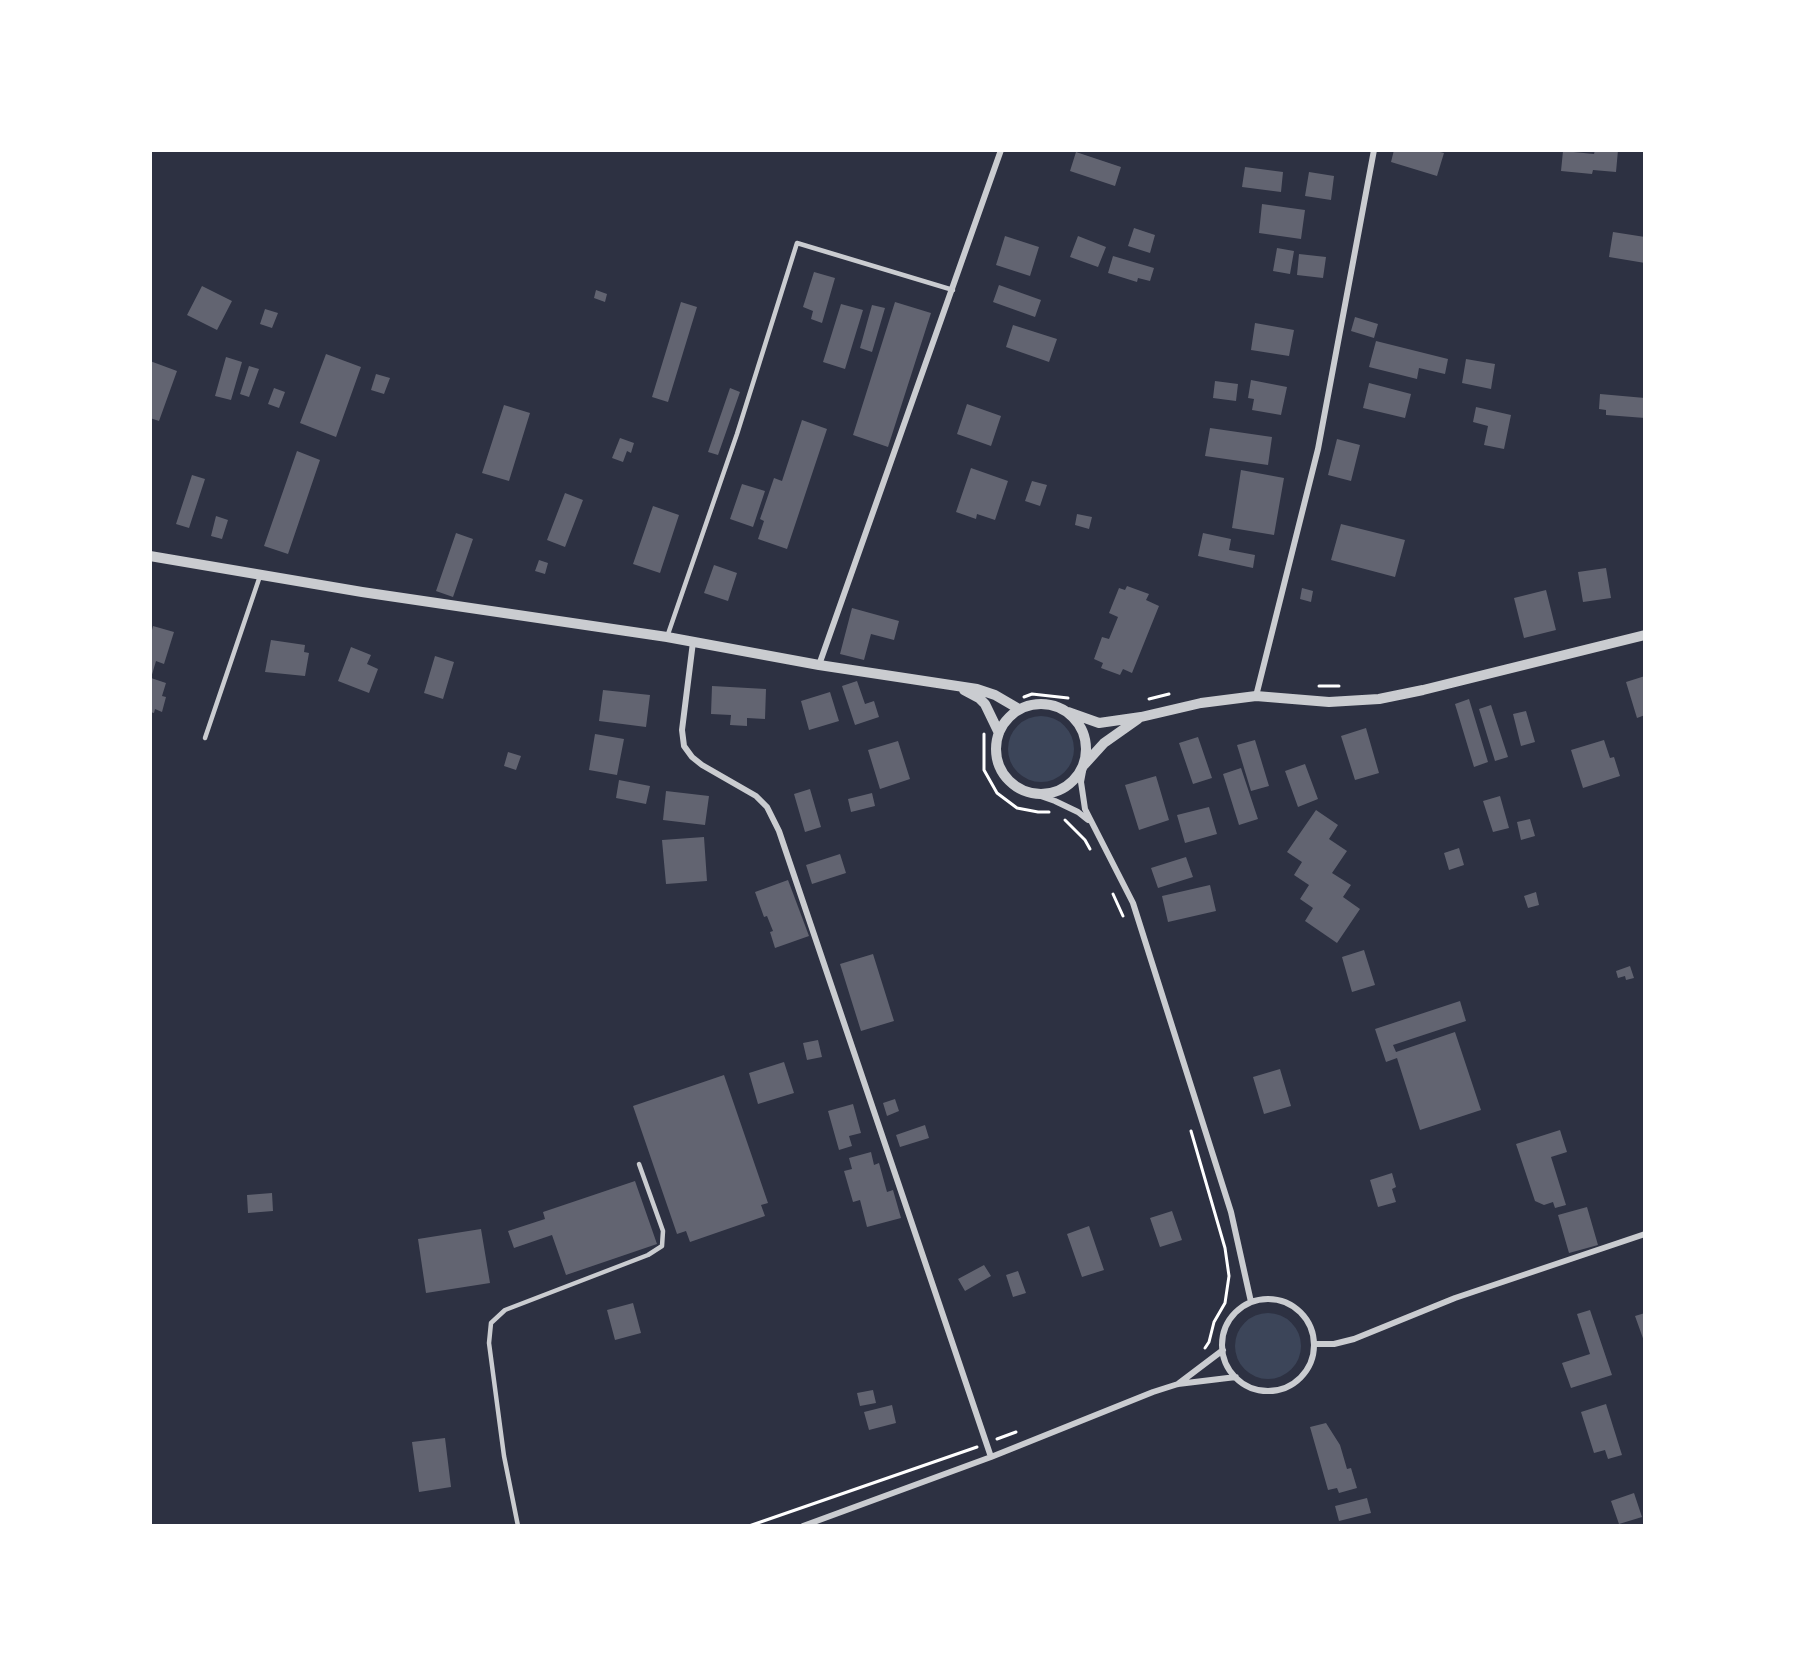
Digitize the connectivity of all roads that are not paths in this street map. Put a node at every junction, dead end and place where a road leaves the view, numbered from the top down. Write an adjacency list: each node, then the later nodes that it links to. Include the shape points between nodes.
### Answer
1 (1001, 150): 3 (street)
2 (1374, 150): 11 (street, via 1318,449)
3 (953, 290): 7 (lane, via 797,243); 9 (street)
4 (150, 556): 5 (street)
5 (260, 575): 7 (street); 16 (lane)
6 (1645, 635): 11 (street, via 1379,699 1329,702)
7 (667, 637): 8 (street)
8 (693, 642): 9 (street); 27 (street, via 682,740 702,765 756,796 767,807 779,831)
9 (819, 665): 10 (street)
10 (956, 686): 12 (street); 15 (street, via 985,704)
11 (1256, 696): 14 (street)
12 (1019, 704): 13 (street, via 1044,704); 15 (street)
13 (1068, 712): 14 (street, via 1099,723); 17 (street, via 1086,738)
14 (1141, 717): 17 (street, via 1104,743)
15 (999, 733): 18 (street, via 997,760 1004,776 1018,788)
16 (205, 738)
17 (1084, 765): 18 (street, via 1076,779 1064,788 1050,794); 19 (street, via 1082,795)
18 (1035, 794): 19 (street, via 1078,812)
19 (1093, 825): 22 (street, via 1133,903 1231,1212)
20 (639, 1164): 28 (lane, via 663,1231 662,1246 648,1255 505,1310 491,1323 489,1343 504,1456)
21 (1645, 1234): 23 (street, via 1463,1295 1354,1339)
22 (1251, 1302): 23 (street, via 1265,1299 1294,1307 1305,1317); 24 (street, via 1228,1322)
23 (1315, 1344): 25 (street, via 1308,1368 1292,1385 1263,1391)
24 (1223, 1350): 25 (street); 26 (street)
25 (1236, 1377): 26 (street)
26 (1178, 1384): 27 (street)
27 (991, 1457): 29 (street)
28 (518, 1526)
29 (803, 1526)

